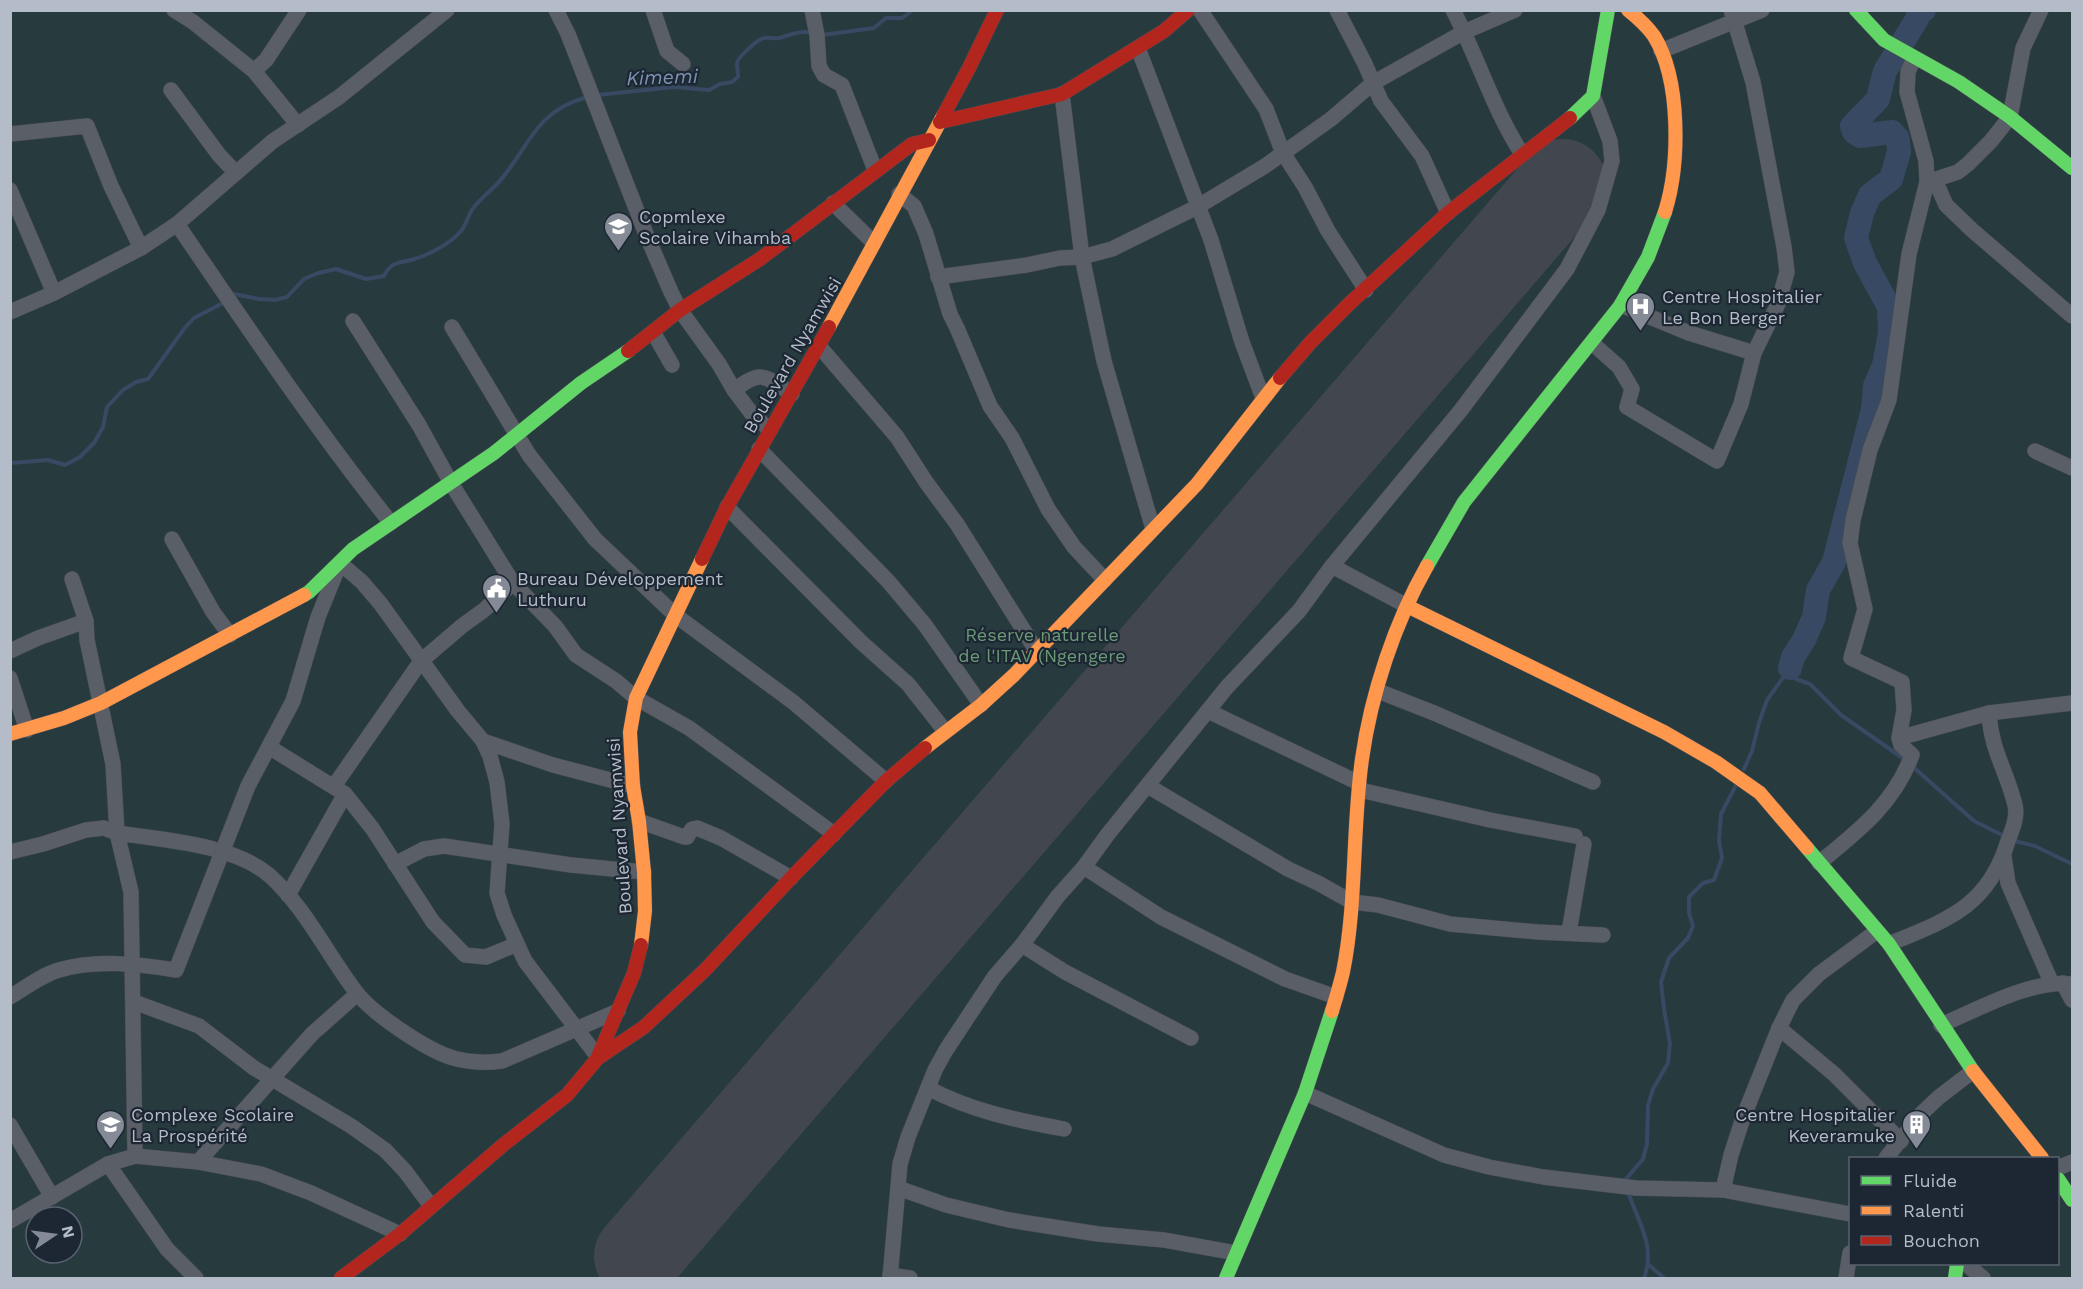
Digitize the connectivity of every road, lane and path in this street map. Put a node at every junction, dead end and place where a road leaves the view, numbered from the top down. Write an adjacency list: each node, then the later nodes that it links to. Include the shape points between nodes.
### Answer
1 (174, 10): 25 (street)
2 (299, 10): 25 (street, via 266,60)
3 (425, 10): 18 (street)
4 (556, 10): 54 (street)
5 (653, 10): 24 (street, via 667,51)
6 (812, 10): 38 (street, via 819,66 824,75 842,85)
7 (997, 10): 31 (street, Boulevard Nyamwisi)
8 (1188, 10): 21 (street)
9 (1200, 10): 35 (street, via 1266,109)
10 (1337, 10): 26 (street)
11 (1453, 10): 20 (street)
12 (1515, 10): 20 (street)
13 (1608, 10): 29 (street)
14 (1628, 10): 22 (street, via 1653,33)
15 (1762, 10): 19 (street)
16 (1856, 10): 23 (street, via 1884,40)
17 (2041, 10): 30 (street, via 2023,48)
18 (443, 14): 32 (street)
19 (1734, 16): 22 (street); 62 (street, via 1753,82 1787,272 1778,304)
20 (1464, 32): 26 (street); 36 (street)
21 (1138, 48): 28 (street); 44 (street)
22 (1661, 51): 53 (street, via 1674,103 1674,182 1658,232)
23 (1911, 57): 30 (street, via 1959,82); 40 (street, via 1907,93)
24 (683, 64)
25 (254, 71): 32 (street)
26 (1373, 83): 35 (street); 45 (street, via 1381,101 1422,156)
27 (171, 90): 39 (street)
28 (1062, 94): 31 (street); 49 (street)
29 (1593, 96): 36 (street); 78 (street, via 1611,141 1612,162 1598,210 1580,248 1461,410)
30 (2010, 117): 37 (street); 40 (street, via 1968,164 1958,172)
31 (940, 122): 34 (street, Boulevard Nyamwisi)
32 (298, 126): 39 (street, via 273,141)
33 (10, 134): 48 (street, via 87,126)
34 (929, 140): 38 (street, via 912,144); 42 (street, Boulevard Nyamwisi)
35 (1283, 153): 44 (street); 51 (street)
36 (1522, 154): 45 (street)
37 (2073, 168)
38 (875, 170): 43 (street)
39 (236, 173): 46 (street)
40 (1931, 181): 56 (street, via 1946,205 1972,230); 100 (street, via 1909,254 1889,400 1863,477 1850,543 1865,609 1851,658 1902,682 1904,710)
41 (10, 190): 52 (street)
42 (899, 194): 47 (street, Boulevard Nyamwisi); 50 (street, via 914,206)
43 (833, 203): 47 (street); 54 (street, via 760,259)
44 (1197, 207): 49 (street, via 1112,249); 66 (street)
45 (1448, 213): 51 (street)
46 (177, 224): 48 (street); 74 (street, via 326,439)
47 (874, 243): 61 (street, Boulevard Nyamwisi)
48 (141, 248): 52 (street)
49 (1082, 257): 50 (street); 75 (street, via 1104,361)
50 (938, 277): 80 (street, via 990,406 1012,438 1048,509 1074,547)
51 (1366, 290): 66 (street, via 1310,343)
52 (54, 293): 55 (street)
53 (1621, 305): 60 (street); 62 (street, via 1689,333)
54 (680, 310): 59 (street); 64 (street)
55 (10, 312)
56 (2073, 316)
57 (353, 321): 72 (street)
58 (452, 327): 68 (street)
59 (653, 332): 63 (street); 68 (street)
60 (1592, 343): 62 (street, via 1619,367 1632,389 1627,407 1717,461 1741,404); 82 (street, via 1464,502)
61 (819, 346): 65 (street, Boulevard Nyamwisi); 86 (street, via 897,437)
62 (1754, 353)
63 (672, 365)
64 (734, 390): 65 (street, via 758,376); 67 (street)
65 (792, 394): 67 (street, Boulevard Nyamwisi)
66 (1263, 398): 75 (street, via 1197,484)
67 (770, 430): 69 (street, Boulevard Nyamwisi)
68 (515, 434): 72 (street); 83 (street, via 595,539)
69 (759, 449): 73 (street, Boulevard Nyamwisi); 94 (street, via 888,581 925,625)
70 (2035, 451): 71 (street)
71 (2073, 468)
72 (451, 483): 74 (street); 81 (street)
73 (727, 507): 83 (street, Boulevard Nyamwisi); 98 (street, via 908,684)
74 (391, 523): 77 (street)
75 (1153, 529): 80 (street)
76 (172, 539): 85 (street)
77 (340, 563): 85 (street, via 309,592); 88 (street, via 380,603); 102 (street, via 318,617 293,701)
78 (1332, 566): 82 (street); 95 (street, via 1299,611)
79 (72, 579): 84 (street)
80 (1105, 580): 86 (street)
81 (513, 583): 88 (street); 91 (street, via 555,626 576,655)
82 (1407, 606): 90 (street); 116 (street, via 1592,696 1716,762 1760,793)
83 (675, 615): 91 (street, Boulevard Nyamwisi); 103 (street, via 793,702)
84 (86, 621): 87 (street); 92 (street)
85 (230, 635): 92 (street)
86 (1036, 650): 94 (street)
87 (10, 651)
88 (421, 661): 101 (street); 108 (street)
89 (10, 678): 97 (street)
90 (1378, 691): 104 (street); 107 (street, via 1369,720)
91 (636, 698): 105 (street, Boulevard Nyamwisi, via 630,732); 111 (street, via 689,728)
92 (101, 703): 97 (street); 110 (street, via 113,764)
93 (2073, 703): 96 (street)
94 (981, 705): 98 (street)
95 (1208, 711): 106 (street); 107 (street)
96 (1989, 713): 100 (street); 115 (street, via 1996,754 2016,808)
97 (27, 730): 99 (street)
98 (945, 731): 103 (street)
99 (10, 734)
100 (1899, 738): 116 (street, via 1912,755 1886,803)
101 (483, 741): 105 (street); 114 (street, via 497,782)
102 (269, 747): 108 (street); 112 (street, via 248,786)
103 (886, 781): 111 (street)
104 (1593, 782)
105 (633, 786): 109 (street, Boulevard Nyamwisi)
106 (1148, 786): 118 (street); 122 (street, via 1280,865)
107 (1359, 787): 122 (street); 124 (street, via 1579,840)
108 (339, 790): 117 (street, via 372,828); 121 (street)
109 (639, 821): 119 (street, Boulevard Nyamwisi); 120 (street, via 684,837 697,828)
110 (117, 833): 112 (street); 113 (street, via 104,828 86,830); 129 (street, via 131,892)
111 (834, 834): 120 (street)
112 (224, 851): 121 (street, via 268,874); 129 (street, via 176,970)
113 (10, 852)
114 (499, 855): 117 (street, via 444,846 424,849); 119 (street); 126 (street, via 497,893)
115 (2004, 857): 128 (street, via 1984,890 1969,905); 130 (street, via 2008,883)
116 (1819, 863): 123 (street)
117 (395, 864): 126 (street, via 433,922 465,955 486,957)
118 (1084, 867): 127 (street); 133 (street, via 1161,917 1222,949 1285,979)
119 (644, 872): 136 (street, Boulevard Nyamwisi, via 641,945)
120 (791, 878): 141 (street, via 698,977 644,1027)
121 (288, 895): 131 (street)
122 (1352, 902): 124 (street, via 1450,924); 133 (street)
123 (1877, 931): 128 (street); 138 (street, via 1819,974 1793,1000)
124 (1569, 932): 125 (street)
125 (1603, 935)
126 (517, 945): 139 (street)
127 (1022, 945): 140 (street); 144 (street, via 995,976 956,1035)
128 (1889, 945): 137 (street)
129 (133, 965): 132 (street, via 108,963 59,970); 135 (street)
130 (2063, 984): 134 (street); 137 (street, via 2036,986)
131 (357, 994): 139 (street, via 422,1043 455,1059 483,1064 502,1061); 143 (street, via 312,1034)
132 (10, 997)
133 (1336, 997): 145 (street)
134 (2073, 1000)
135 (134, 1002): 143 (street, via 199,1026); 149 (street)
136 (618, 1011): 139 (street); 141 (street, Boulevard Nyamwisi)
137 (1941, 1025): 142 (street)
138 (1779, 1028): 148 (street); 158 (street, via 1743,1118)
139 (576, 1030): 141 (street)
140 (1191, 1038)
141 (597, 1058): 161 (street, Boulevard Nyamwisi, via 567,1095)
142 (1973, 1071): 148 (street, via 1922,1113); 151 (street)
143 (272, 1078): 152 (street); 161 (street, via 385,1150)
144 (928, 1088): 147 (street, via 984,1112); 157 (street, via 908,1137)
145 (1305, 1093): 158 (street, via 1444,1155 1489,1167 1636,1188); 165 (street)
146 (10, 1125): 159 (street)
147 (1064, 1129)
148 (1901, 1141): 150 (street)
149 (135, 1156): 152 (street); 154 (street)
150 (1887, 1157)
151 (2041, 1157)
152 (198, 1162): 164 (street, via 261,1174)
153 (2073, 1162): 155 (street)
154 (108, 1164): 159 (street); 169 (street, via 167,1249)
155 (2059, 1168)
156 (2059, 1180): 160 (street)
157 (898, 1188): 165 (street, via 1009,1220); 168 (street)
158 (1723, 1190): 162 (street)
159 (52, 1197): 163 (street)
160 (2073, 1200)
161 (431, 1206): 164 (street, Boulevard Nyamwisi)
162 (1849, 1214)
163 (10, 1221)
164 (400, 1233): 170 (street, Boulevard Nyamwisi)
165 (1236, 1253): 172 (street)
166 (1849, 1263): 173 (street)
167 (1968, 1265): 174 (street)
168 (890, 1277): 171 (street)
169 (196, 1278)
170 (341, 1278)
171 (910, 1278)
172 (1226, 1278)
173 (1846, 1278)
174 (1983, 1278)

